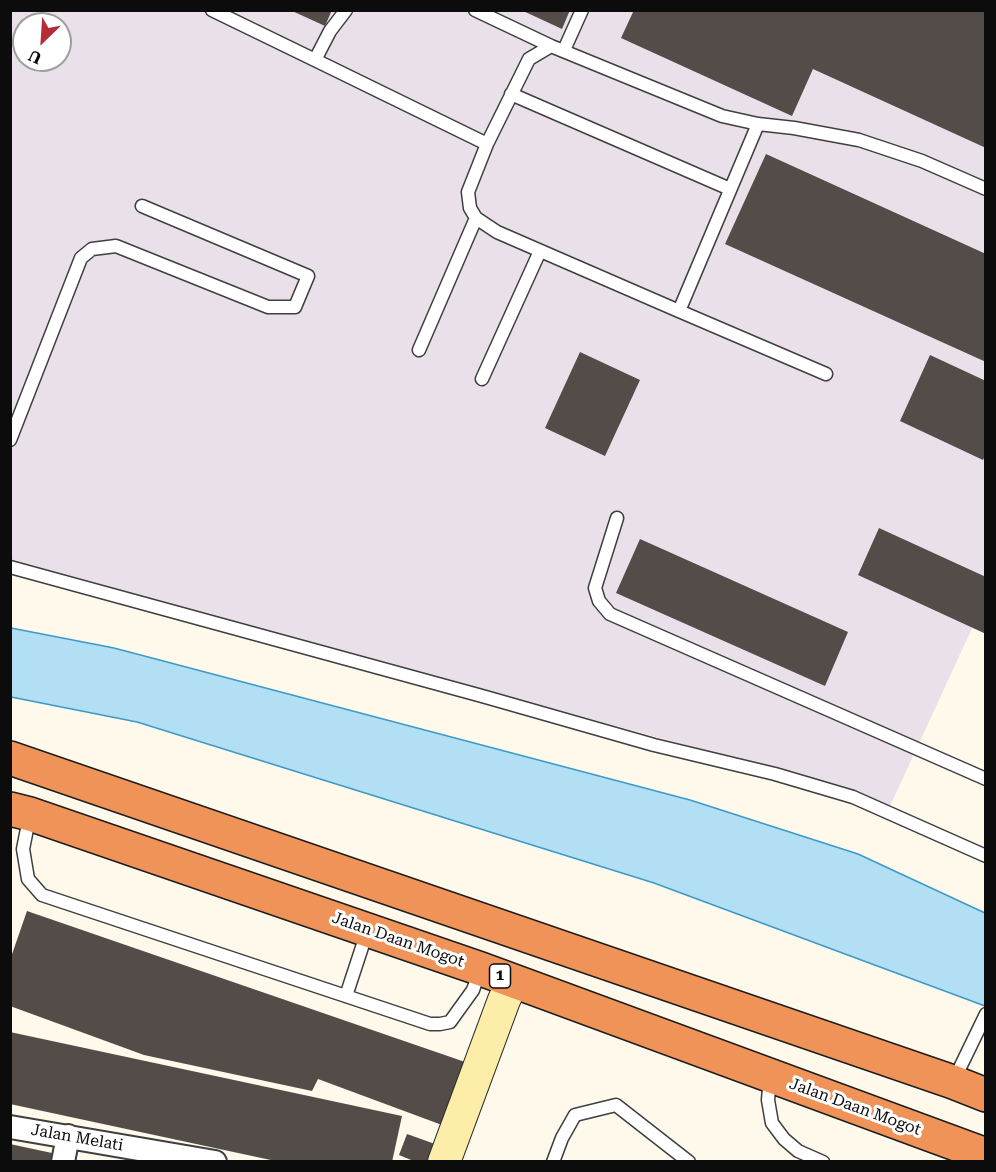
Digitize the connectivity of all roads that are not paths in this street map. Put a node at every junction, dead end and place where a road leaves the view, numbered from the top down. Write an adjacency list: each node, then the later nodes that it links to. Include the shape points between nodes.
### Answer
1 (212, 10): 7 (lane)
2 (346, 10): 7 (lane)
3 (475, 10): 5 (lane)
4 (582, 10): 6 (lane)
5 (551, 46): 6 (lane); 8 (lane, via 529,60)
6 (564, 50): 9 (lane, via 722,116)
7 (315, 60): 10 (lane)
8 (512, 94): 10 (lane); 11 (lane)
9 (758, 124): 11 (lane); 12 (lane, via 859,140 922,161)
10 (487, 144): 14 (lane, via 468,192)
11 (730, 189): 16 (lane)
12 (986, 189)
13 (142, 206): 20 (lane, via 308,276 295,307 268,307 116,246 92,249 81,258)
14 (476, 218): 15 (lane); 17 (lane)
15 (540, 251): 16 (lane); 19 (lane)
16 (679, 311): 18 (lane)
17 (419, 350)
18 (826, 374)
19 (482, 379)
20 (10, 440)
21 (617, 518): 24 (lane, via 595,588 599,601 610,614)
22 (10, 567): 26 (lane, via 853,797)
23 (10, 758): 33 (highway)
24 (986, 779)
25 (20, 811): 27 (highway, Jalan Daan Mogot / 1); 30 (lane, via 28,879 42,895)
26 (986, 856)
27 (367, 930): 28 (highway, Jalan Daan Mogot / 1); 30 (lane)
28 (481, 969): 29 (highway, Jalan Daan Mogot / 1); 30 (lane, via 473,990 450,1022 430,1024)
29 (513, 981): 32 (highway, Jalan Daan Mogot / 1); 40 (street)
30 (346, 996)
31 (986, 1014): 33 (lane)
32 (770, 1075): 37 (highway, Jalan Daan Mogot / 1); 43 (lane, via 768,1100 772,1123 798,1151)
33 (956, 1075): 34 (highway)
34 (986, 1095)
35 (10, 1127): 36 (street, Jalan Melati)
36 (68, 1136): 38 (street); 39 (street, Jalan Melati)
37 (978, 1156)
38 (63, 1161)
39 (215, 1161)
40 (444, 1161)
41 (553, 1161): 42 (lane, via 575,1115 616,1105)
42 (689, 1161)
43 (824, 1161)

